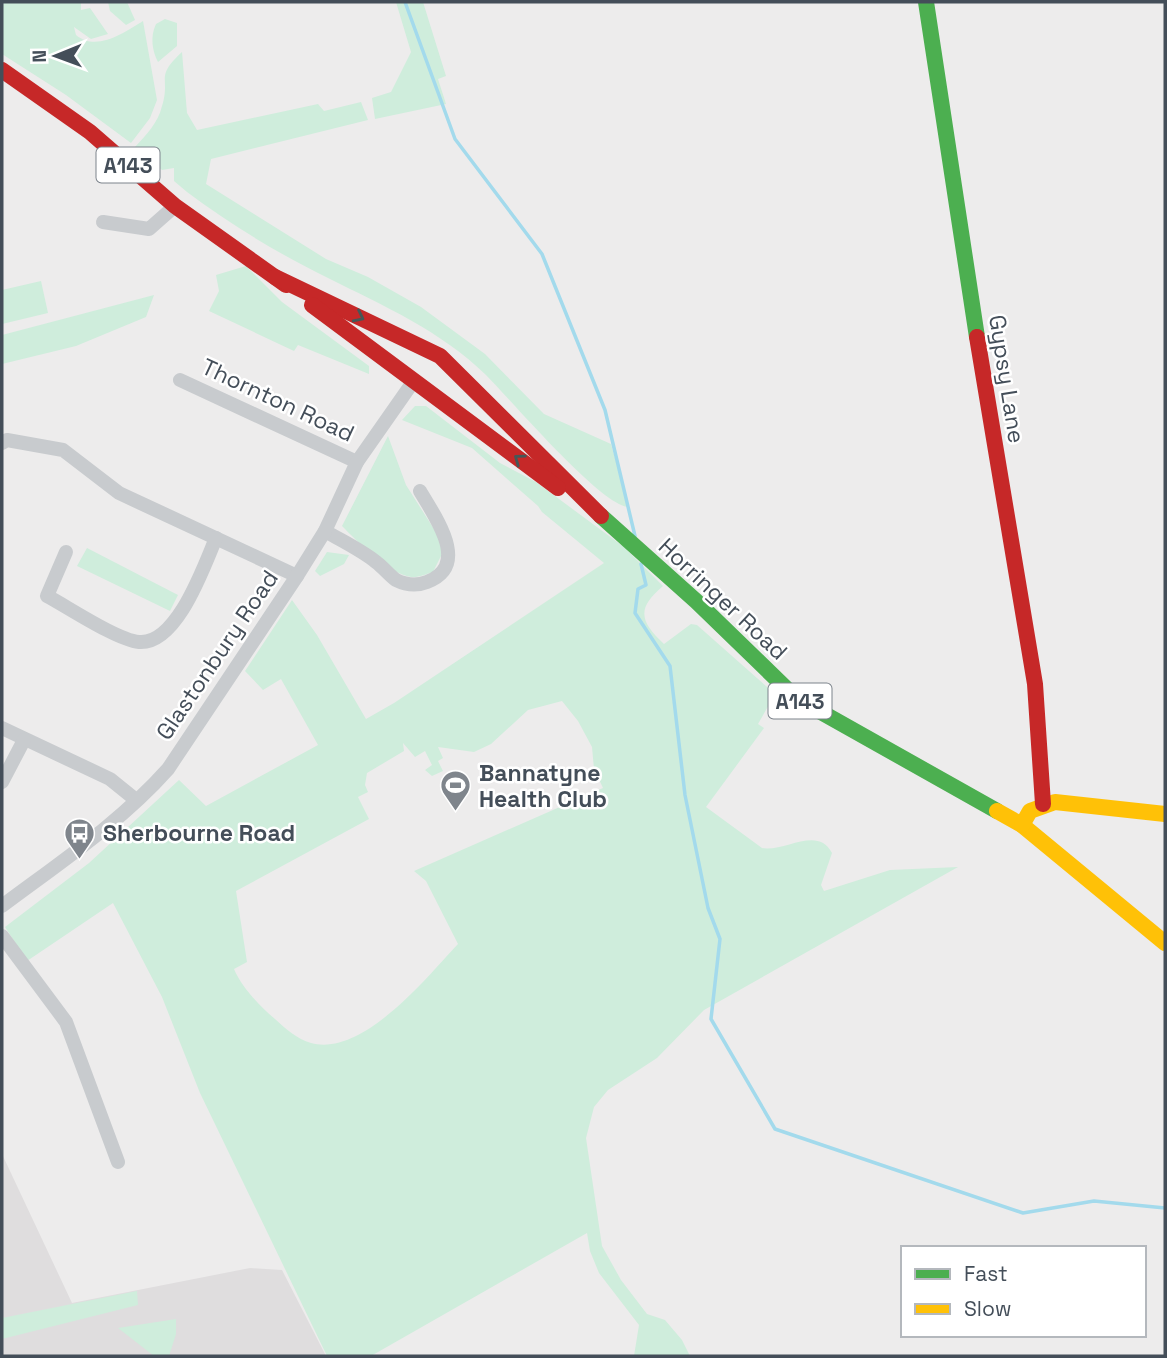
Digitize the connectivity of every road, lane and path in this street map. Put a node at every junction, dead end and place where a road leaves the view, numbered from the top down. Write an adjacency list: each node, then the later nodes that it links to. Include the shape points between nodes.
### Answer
1 (926, 2): 20 (main road, Gypsy Lane, via 1035,684)
2 (2, 70): 3 (main road, Horringer Road / A143, via 90,132)
3 (175, 206): 4 (street, via 149,229); 5 (main road, Horringer Road / A143)
4 (103, 222)
5 (275, 277): 6 (main road, Horringer Road / A143); 6 (main road, Horringer Road / A143, one-way to 6)
6 (426, 369): 9 (street, Glastonbury Road); 11 (main road, Horringer Road / A143, one-way to 6); 11 (main road, Horringer Road / A143)
7 (180, 380): 9 (street, Thornton Road)
8 (2, 443): 13 (street, via 7,440 63,450 119,493)
9 (357, 462): 12 (street, Glastonbury Road)
10 (420, 491): 12 (street, via 446,537 449,552 438,577 424,583 411,585 396,579)
11 (614, 529): 22 (main road, Horringer Road / A143, via 796,698)
12 (325, 531): 15 (street, Glastonbury Road)
13 (216, 538): 14 (street, via 166,632 136,642 47,596); 15 (street)
14 (66, 552)
15 (298, 576): 19 (street, Glastonbury Road, via 168,769)
16 (2, 728): 17 (street)
17 (24, 740): 18 (street); 19 (street, via 110,779)
18 (2, 782)
19 (136, 800): 23 (street, Glastonbury Road)
20 (1043, 804): 21 (main road); 22 (main road, via 1030,811)
21 (1165, 814)
22 (1022, 825): 25 (main road, A143)
23 (2, 906)
24 (2, 936): 26 (street, via 66,1022)
25 (1165, 943)
26 (118, 1162)

